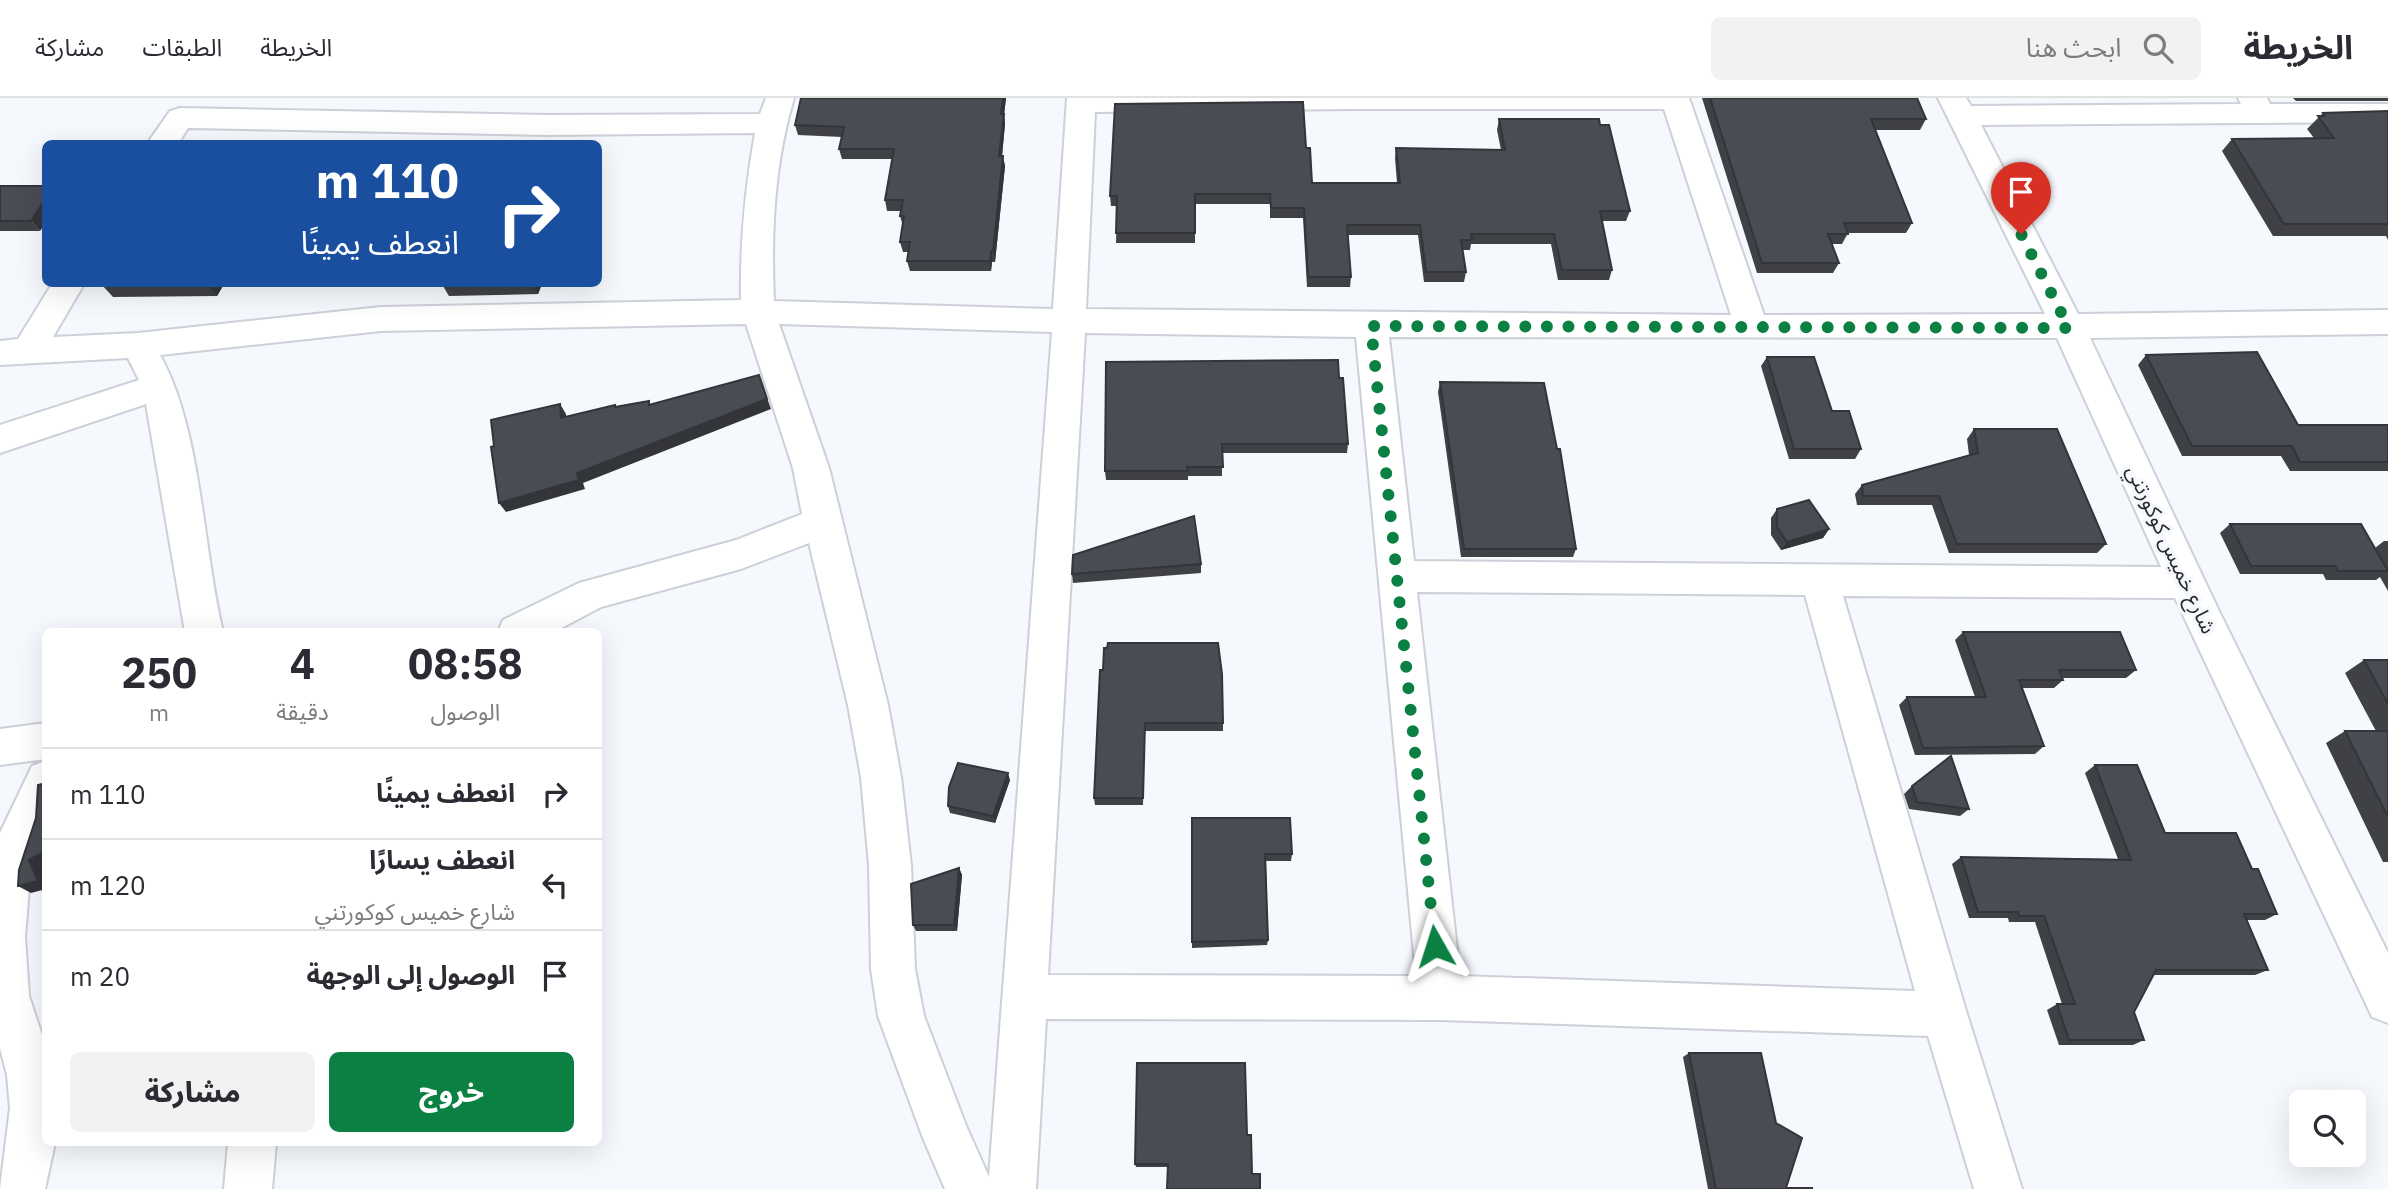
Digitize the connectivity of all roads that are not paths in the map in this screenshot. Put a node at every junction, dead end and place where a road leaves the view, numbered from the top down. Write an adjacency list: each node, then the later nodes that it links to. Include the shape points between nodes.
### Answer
1 (1348, 99): 2 (street); 3 (street)
2 (1675, 99): 15 (street)
3 (1080, 101): 13 (street)
4 (2257, 105): 5 (street); 9 (street)
5 (1957, 107): 16 (street, شارع خميس كوكورتني)
6 (186, 108): 7 (street); 10 (street)
7 (461, 110): 8 (street)
8 (776, 111): 12 (street, via 761,183)
9 (2388, 113)
10 (165, 140)
11 (66, 287): 19 (street)
12 (758, 312): 13 (street); 18 (street, via 381,319); 22 (street, via 811,468)
13 (1069, 321): 14 (street); 31 (street)
14 (1371, 326): 15 (street); 23 (street)
15 (1752, 327): 16 (street)
16 (2069, 328): 17 (street); 25 (street, شارع خميس كوكورتني)
17 (2383, 330)
18 (138, 345): 19 (street); 20 (street)
19 (14, 352)
20 (158, 387): 21 (street); 26 (street)
21 (0, 439)
22 (822, 522): 27 (street, via 741,554 592,594); 38 (street, via 868,705 881,777 893,969 901,1016)
23 (1398, 576): 24 (street); 33 (street)
24 (1820, 581): 25 (street); 34 (street)
25 (2187, 583): 32 (street, شارع خميس كوكورتني)
26 (203, 628)
27 (525, 628)
28 (42, 742): 29 (street)
29 (0, 747)
30 (42, 788): 36 (street, via 19,838 2,924 7,996 34,1100 32,1155)
31 (1024, 997): 33 (street); 39 (street)
32 (2387, 998)
33 (1440, 999): 34 (street)
34 (1944, 1014): 40 (street)
35 (252, 1146): 37 (street)
36 (21, 1189)
37 (248, 1189)
38 (971, 1189)
39 (1012, 1189)
40 (1998, 1189)

